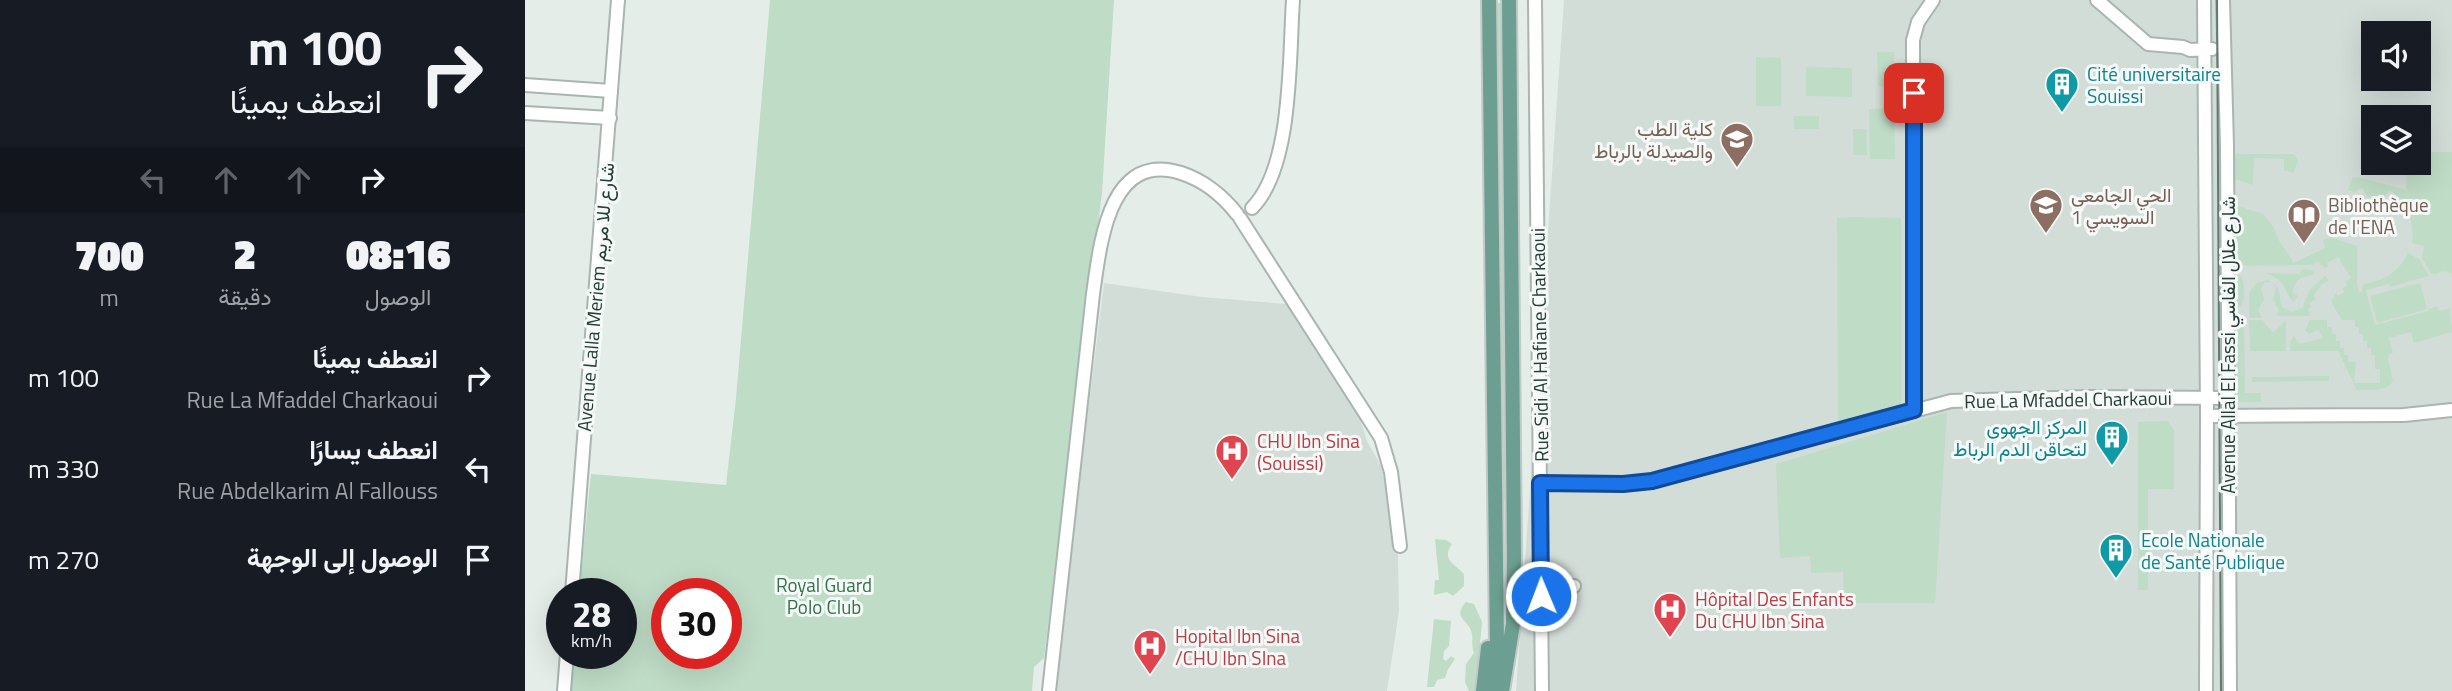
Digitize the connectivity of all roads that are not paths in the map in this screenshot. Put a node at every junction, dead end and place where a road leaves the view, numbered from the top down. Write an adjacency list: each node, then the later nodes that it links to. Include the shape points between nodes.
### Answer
1 (618, 0): 13 (street, Avenue Lalla Meriem شارع للا مريم)
2 (1293, 0): 16 (street, via 1278,160 1266,187)
3 (1489, 0): 30 (main road)
4 (1509, 0): 31 (main road)
5 (1535, 0): 25 (street, Rue Sidi Al Hafiane Charkaoui)
6 (1933, 0): 17 (street, via 1917,22 1913,40)
7 (2097, 0): 11 (street, via 2148,44)
8 (2204, 0): 11 (street, Avenue Allal El Fassi شارع علال الفاسي)
9 (2223, 0): 10 (street, Avenue Allal El Fassi شارع علال الفاسي)
10 (2224, 45): 11 (street); 19 (street, Avenue Allal El Fassi شارع علال الفاسي)
11 (2205, 46): 18 (street, Avenue Allal El Fassi شارع علال الفاسي)
12 (525, 85): 13 (street)
13 (611, 91): 15 (street, Avenue Lalla Meriem شارع للا مريم)
14 (525, 113): 15 (street)
15 (610, 118): 27 (street, Avenue Lalla Meriem شارع للا مريم)
16 (1244, 210): 26 (street, via 1254,239 1381,438 1391,472); 34 (street, via 1199,180 1155,169 1125,185 1106,221 1091,306)
17 (1915, 386): 20 (street); 21 (street)
18 (2207, 397): 19 (street, Rue La Mfaddel Charkaoui); 20 (street, Rue La Mfaddel Charkaoui); 23 (street, Avenue Allal El Fassi شارع علال الفاسي)
19 (2228, 398): 24 (street, Avenue Allal El Fassi شارع علال الفاسي)
20 (1945, 402): 21 (street, Rue La Mfaddel Charkaoui)
21 (1914, 410): 25 (street, Rue La Mfaddel Charkaoui, via 1652,481)
22 (2452, 410): 24 (street, via 2404,415)
23 (2207, 416): 24 (street); 40 (street, Avenue Allal El Fassi شارع علال الفاسي)
24 (2228, 416): 41 (street, Avenue Allal El Fassi شارع علال الفاسي)
25 (1540, 483): 28 (street, Rue Sidi Al Hafiane Charkaoui)
26 (1400, 545)
27 (573, 578)
28 (1541, 586): 29 (street); 39 (street, Rue Sidi Al Hafiane Charkaoui)
29 (1574, 586)
30 (1495, 620): 35 (main road); 36 (main road)
31 (1513, 624): 37 (main road); 38 (main road)
32 (566, 669): 33 (street)
33 (564, 691)
34 (1049, 691)
35 (1483, 691)
36 (1493, 691)
37 (1502, 691)
38 (1512, 691)
39 (1542, 691)
40 (2206, 691)
41 (2230, 691)

